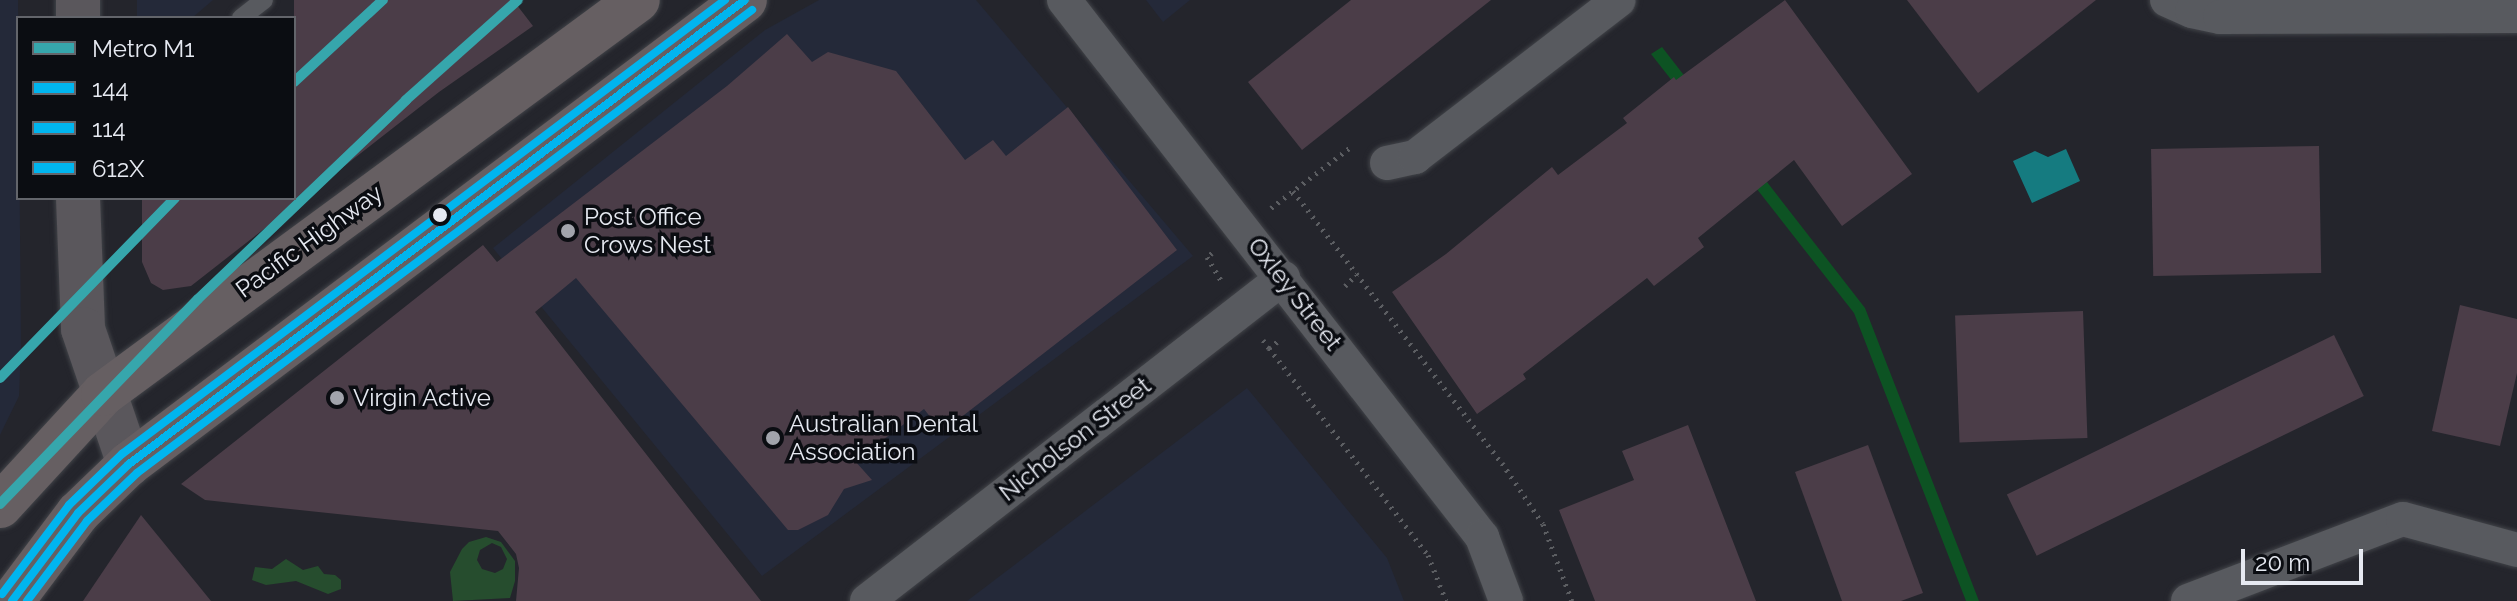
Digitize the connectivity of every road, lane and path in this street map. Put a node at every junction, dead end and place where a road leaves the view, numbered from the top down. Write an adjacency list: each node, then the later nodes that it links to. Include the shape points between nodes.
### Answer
1 (264, 0): 9 (lane)
2 (638, 0): 24 (main road, Pacific Highway)
3 (745, 0): 25 (main road)
4 (1064, 0): 18 (street, Oxley Street)
5 (1619, 0): 12 (street, via 1415,157)
6 (2167, 0): 10 (street, via 2220,17)
7 (2512, 0): 8 (lane)
8 (2517, 9)
9 (244, 16)
10 (2517, 16)
11 (1355, 143): 13 (path)
12 (1387, 163)
13 (1293, 191): 15 (path); 17 (path)
14 (78, 200): 24 (street, via 83,329)
15 (1280, 201)
16 (1207, 257): 20 (path)
17 (1357, 274): 19 (path); 32 (path, via 1527,499 1543,524)
18 (1283, 278): 29 (street, Nicholson Street); 31 (street, Oxley Street, via 1482,537)
19 (1345, 286)
20 (1226, 287)
21 (1260, 336): 23 (path)
22 (1285, 336): 23 (path)
23 (1269, 348): 30 (path, via 1428,555)
24 (103, 394): 25 (street); 26 (main road, Pacific Highway)
25 (129, 464): 28 (main road, via 78,513)
26 (0, 506)
27 (2517, 550): 33 (street, via 2403,519)
28 (12, 601)
29 (867, 601)
30 (1446, 601)
31 (1506, 601)
32 (1572, 601)
33 (2188, 601)

